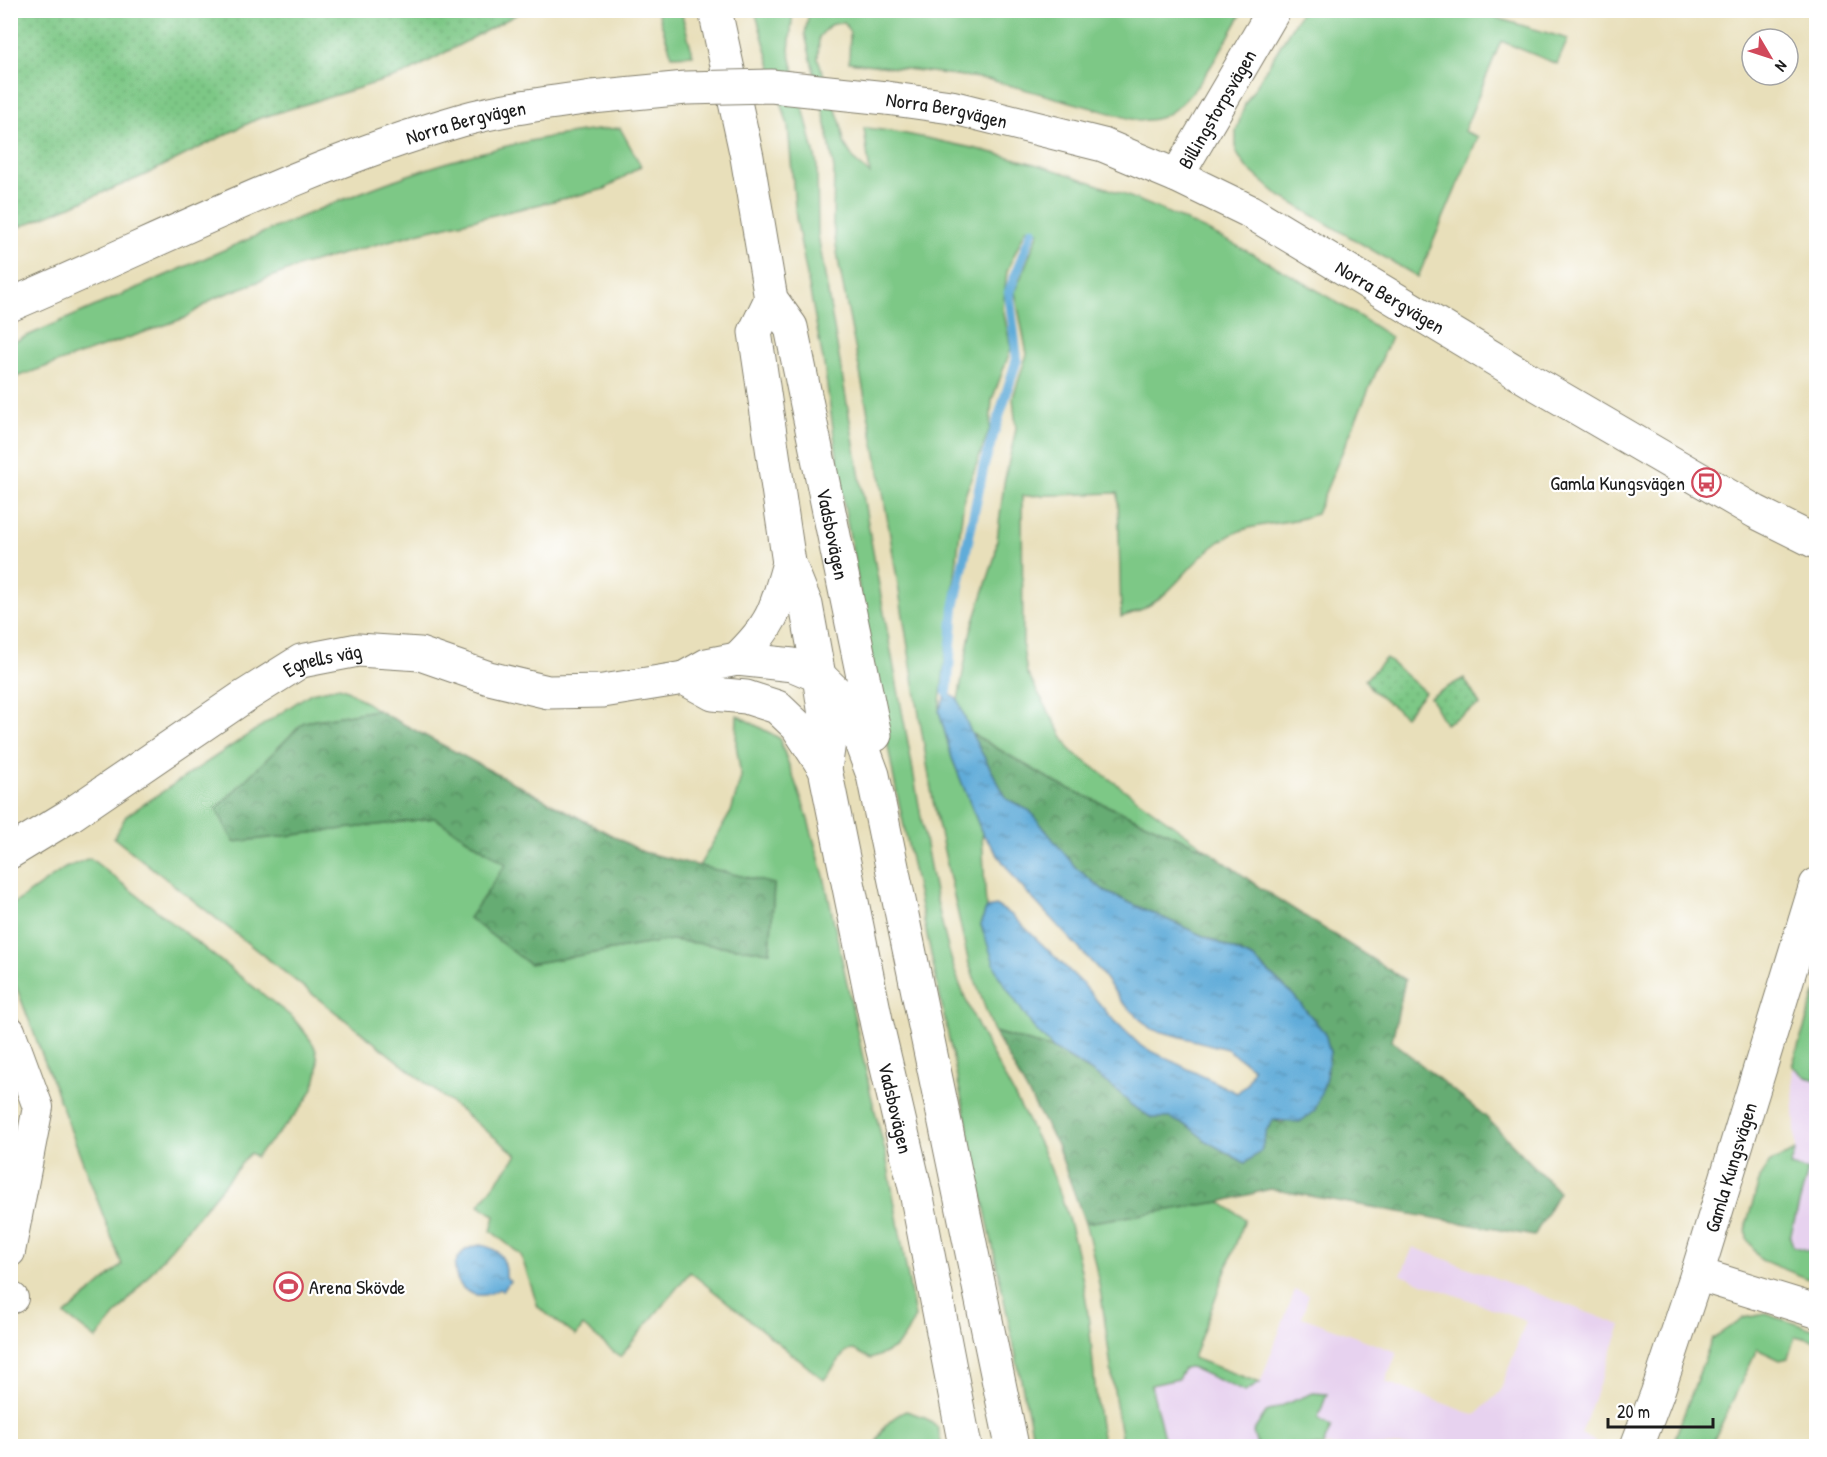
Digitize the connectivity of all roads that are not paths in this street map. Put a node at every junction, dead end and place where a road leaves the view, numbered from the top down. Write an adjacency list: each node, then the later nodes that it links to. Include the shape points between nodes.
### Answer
1 (715, 10): 4 (street, Vadsbovägen, via 747,158)
2 (1274, 10): 3 (street, Billingstorpsvägen)
3 (1177, 176): 5 (street, Norra Bergvägen, bridge, via 1103,144 951,107 886,98 771,86 686,88 592,97 464,120 392,143 305,176); 6 (street, Norra Bergvägen, via 1249,211 1533,382 1756,512)
4 (771, 299): 7 (street, Vadsbovägen, via 755,332); 12 (street, Vadsbovägen, via 791,327 877,746)
5 (10, 305)
6 (1816, 542)
7 (789, 563): 8 (street, Vadsbovägen, via 775,612 761,636); 9 (street, Vadsbovägen, via 806,605)
8 (737, 659): 9 (street, Vadsbovägen, via 793,665); 10 (street, Vadsbovägen, via 707,665)
9 (819, 676): 11 (street, Vadsbovägen, via 829,742); 12 (street, Vadsbovägen, via 846,702)
10 (684, 678): 11 (street, Vadsbovägen, via 713,694 777,707 796,726); 13 (street, Egnells väg, via 603,691 548,692 489,678 420,654 358,650 301,661)
11 (825, 769): 19 (street, Vadsbovägen, via 916,1192)
12 (873, 775): 20 (street, Vadsbovägen)
13 (10, 852)
14 (1816, 885): 17 (street, Gamla Kungsvägen)
15 (10, 1031): 16 (street, via 38,1107)
16 (10, 1252)
17 (1697, 1274): 18 (street); 21 (street, Gamla Kungsvägen)
18 (1816, 1311)
19 (965, 1446)
20 (1012, 1446)
21 (1637, 1446)

